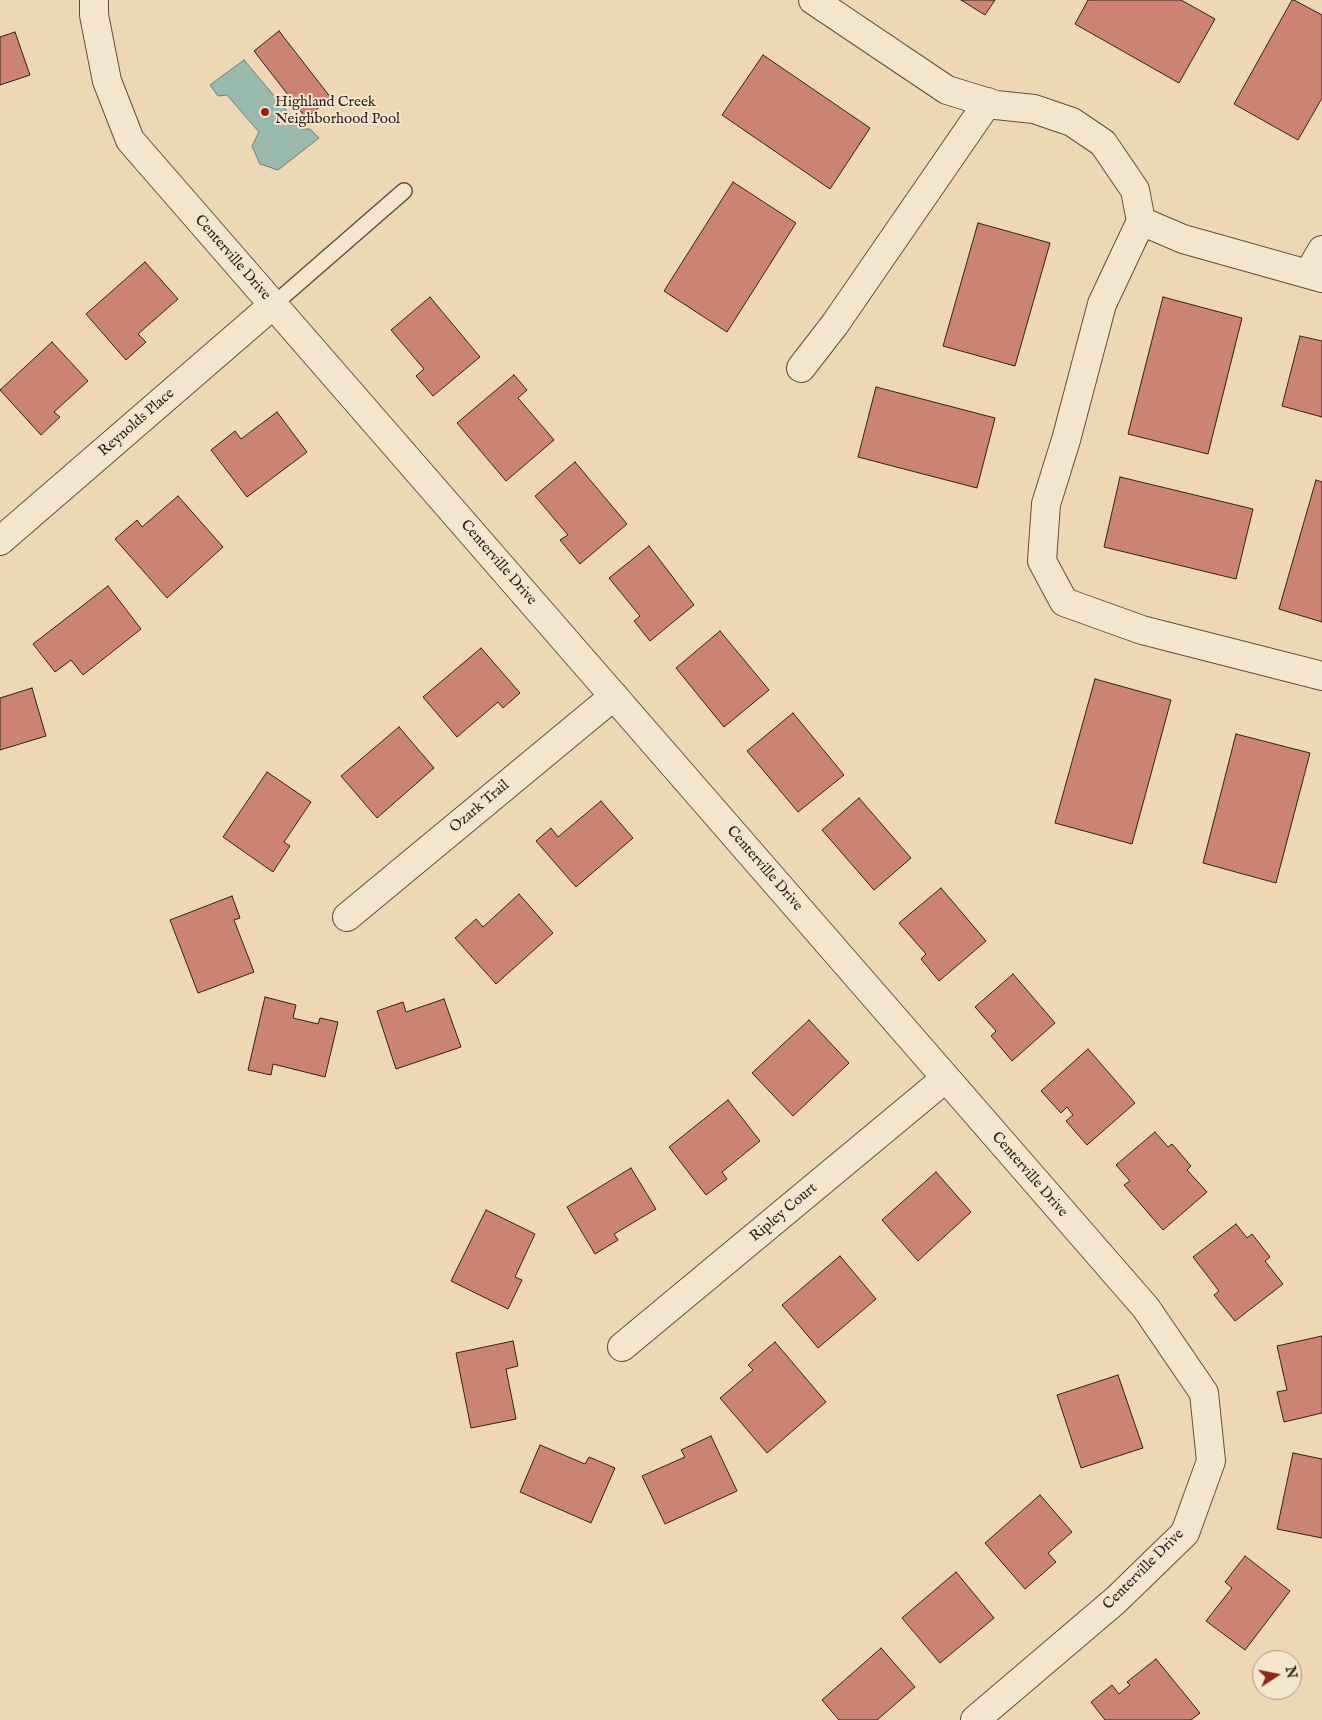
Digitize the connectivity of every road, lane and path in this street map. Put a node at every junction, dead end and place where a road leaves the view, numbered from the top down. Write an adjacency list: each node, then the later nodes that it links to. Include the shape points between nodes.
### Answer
1 (94, 0): 8 (street, Centerville Drive, via 107,81 130,140)
2 (822, 2): 3 (street, via 947,90)
3 (988, 102): 5 (street, via 1034,109 1072,122 1103,142 1135,190); 9 (street, via 835,324)
4 (404, 191): 8 (lane)
5 (1141, 221): 7 (street, via 1183,239); 11 (street, via 1102,304 1046,504 1042,561 1064,602 1142,630)
6 (1322, 250): 7 (street)
7 (1315, 276)
8 (273, 305): 10 (street, Reynolds Place); 12 (street, Centerville Drive)
9 (801, 368)
10 (0, 541)
11 (1322, 676)
12 (614, 696): 13 (street, Ozark Trail); 14 (street, Centerville Drive)
13 (347, 917)
14 (946, 1078): 15 (street, Ripley Court); 16 (street, Centerville Drive, via 1146,1308 1204,1393 1211,1461 1185,1533 1116,1600)
15 (622, 1347)
16 (975, 1720)

